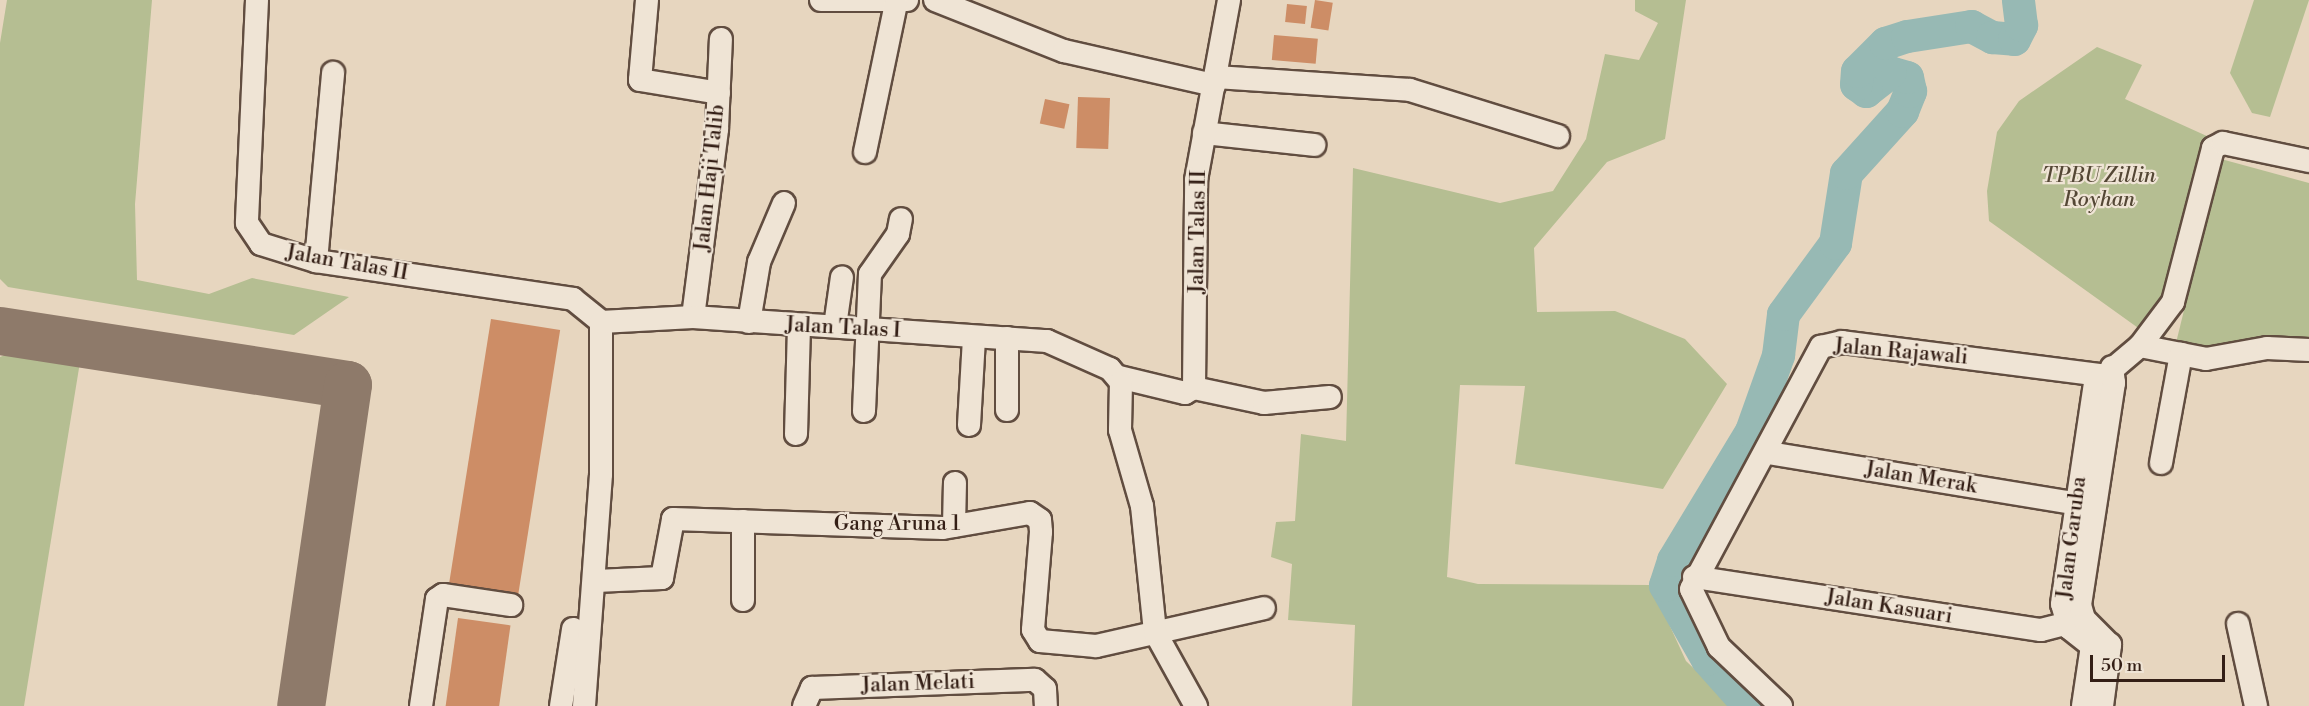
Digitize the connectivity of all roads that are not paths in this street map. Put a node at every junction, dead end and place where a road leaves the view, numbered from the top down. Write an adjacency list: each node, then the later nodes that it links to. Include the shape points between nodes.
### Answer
1 (257, 0): 19 (street, Jalan Talas II, via 247,223 261,244)
2 (647, 0): 11 (street, via 640,80)
3 (821, 0): 6 (street)
4 (935, 0): 7 (street)
5 (1229, 0): 10 (street, Jalan Talas II)
6 (902, 2): 15 (street)
7 (993, 10): 10 (street, via 1064,51)
8 (721, 39): 11 (street, Jalan Haji Talib)
9 (333, 73): 19 (street)
10 (1215, 81): 12 (street, Jalan Talas II); 13 (street, via 1410,90)
11 (719, 93): 21 (street, Jalan Haji Talib)
12 (1204, 133): 14 (street); 34 (street, Jalan Talas II, via 1196,180)
13 (1558, 136)
14 (1314, 145)
15 (865, 152)
16 (2309, 161): 29 (street, via 2223,143 2213,148 2173,302)
17 (784, 203): 23 (street, via 759,262)
18 (901, 219): 26 (street, via 898,234 870,274)
19 (316, 261): 22 (street, Jalan Talas II, via 573,299)
20 (842, 277): 25 (street)
21 (693, 317): 22 (street, Jalan Talas I); 23 (street, Jalan Talas I)
22 (601, 322): 48 (street)
23 (749, 322): 24 (street, Jalan Talas I)
24 (799, 326): 25 (street, Jalan Talas I); 40 (street)
25 (835, 326): 26 (street, Jalan Talas I)
26 (864, 327): 27 (street, Jalan Talas I); 37 (street)
27 (974, 337): 28 (street, Jalan Talas I); 39 (street)
28 (1007, 338): 33 (street, Jalan Talas I, via 1068,348); 36 (street)
29 (2140, 346): 31 (street); 32 (street)
30 (2309, 350): 31 (street, via 2267,348 2216,359)
31 (2181, 354): 42 (street)
32 (2111, 367): 41 (street, Jalan Rajawali, via 1829,342 1821,347); 44 (street, Jalan Garuba); 52 (street, Jalan Garuba, via 2114,383)
33 (1119, 377): 34 (street); 55 (street, via 1120,430 1142,506)
34 (1190, 391): 35 (street, via 1264,403); 38 (street, via 1251,413)
35 (1330, 397)
36 (1006, 410)
37 (864, 411)
38 (1313, 415)
39 (969, 425)
40 (796, 434)
41 (1768, 453): 44 (street, Jalan Merak); 47 (street, Jalan Rajawali)
42 (2161, 463)
43 (955, 483): 46 (street)
44 (2075, 503): 52 (street, Jalan Garuba, via 2062,604)
45 (743, 521): 46 (street, Gang Aruna 1); 48 (street, Gang Aruna 1, via 673,519 662,578); 49 (street)
46 (954, 526): 55 (street, Gang Aruna 1, via 1030,513 1040,520 1033,630 1040,641 1084,648)
47 (1694, 577): 52 (street, Jalan Kasuari, via 2041,630); 62 (street, via 1693,599 1719,647)
48 (596, 581): 59 (street)
49 (743, 600)
50 (511, 605): 57 (street, via 437,598)
51 (1264, 608): 55 (street)
52 (2075, 621): 63 (street, Jalan Garuba, via 2092,646); 64 (street, Jalan Garuba, via 2110,645)
53 (2238, 624): 65 (street)
54 (573, 629): 58 (street)
55 (1155, 632): 61 (street)
56 (1045, 695): 60 (street, Jalan Melati, via 1035,680 812,688)
57 (421, 706)
58 (561, 706)
59 (584, 706)
60 (804, 706)
61 (1196, 706)
62 (1781, 706)
63 (2083, 706)
64 (2102, 706)
65 (2256, 706)

